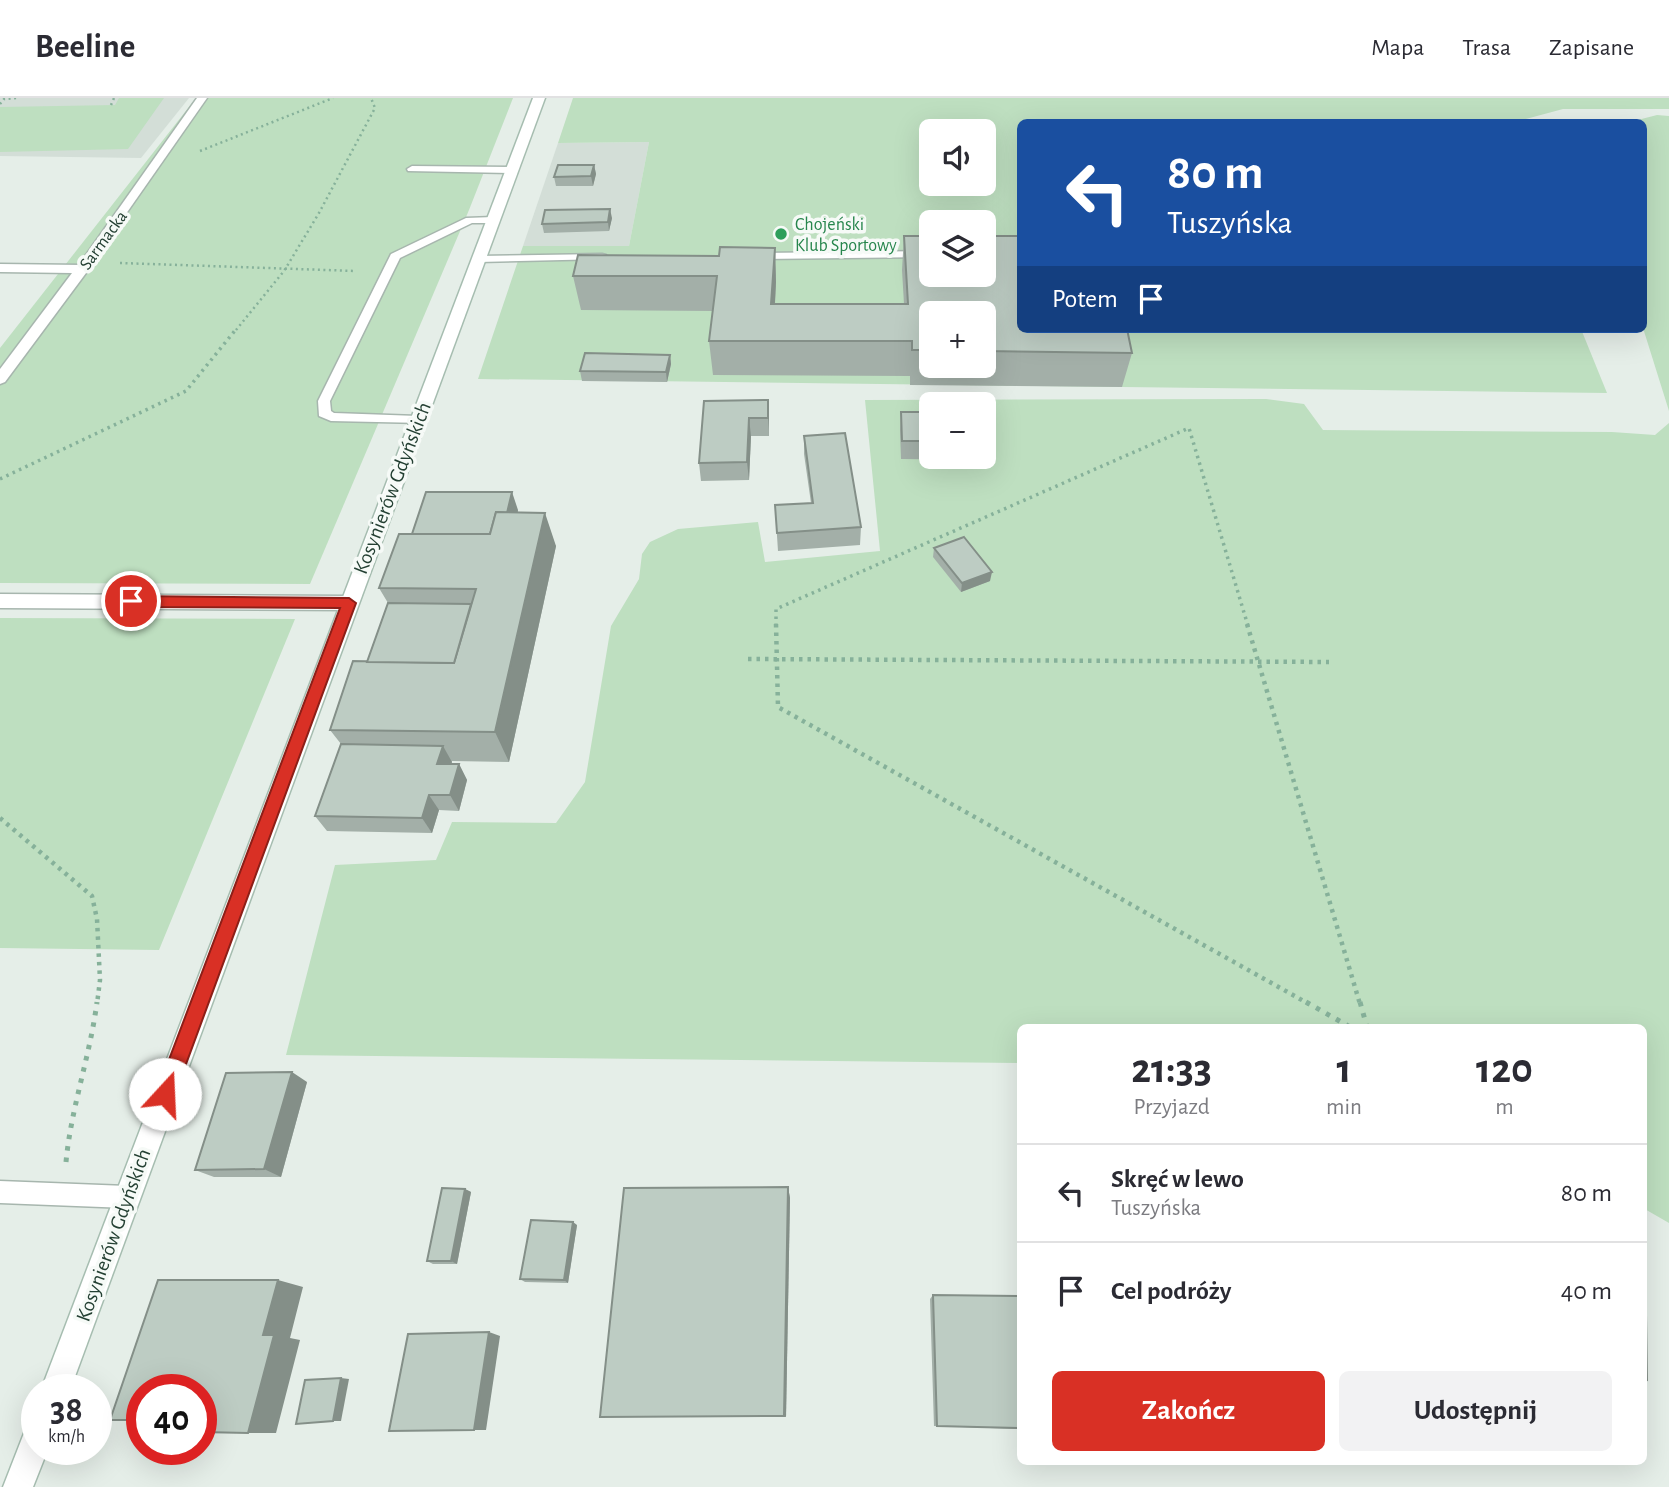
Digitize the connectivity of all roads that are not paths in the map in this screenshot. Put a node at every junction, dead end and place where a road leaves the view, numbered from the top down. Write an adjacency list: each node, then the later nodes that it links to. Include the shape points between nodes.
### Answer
1 (202, 98): 11 (lane, Sarmacka)
2 (539, 98): 4 (street, Kosynierów Gdyńskich)
3 (412, 169): 4 (lane)
4 (512, 170): 5 (street, Kosynierów Gdyńskich)
5 (493, 220): 9 (street, Kosynierów Gdyńskich); 13 (lane, via 470,220 395,256 324,401 324,413 331,417)
6 (919, 254): 7 (lane)
7 (738, 256)
8 (613, 257): 9 (lane)
9 (479, 259): 13 (street, Kosynierów Gdyńskich)
10 (0, 268): 11 (street)
11 (82, 269): 12 (street, Sarmacka)
12 (0, 379)
13 (418, 420): 15 (street, Kosynierów Gdyńskich)
14 (0, 601): 15 (street)
15 (349, 603): 17 (street, Kosynierów Gdyńskich)
16 (0, 1192): 17 (lane)
17 (127, 1197): 18 (street, Kosynierów Gdyńskich)
18 (61, 1374)
19 (23, 1465): 20 (street)
20 (12, 1486)

